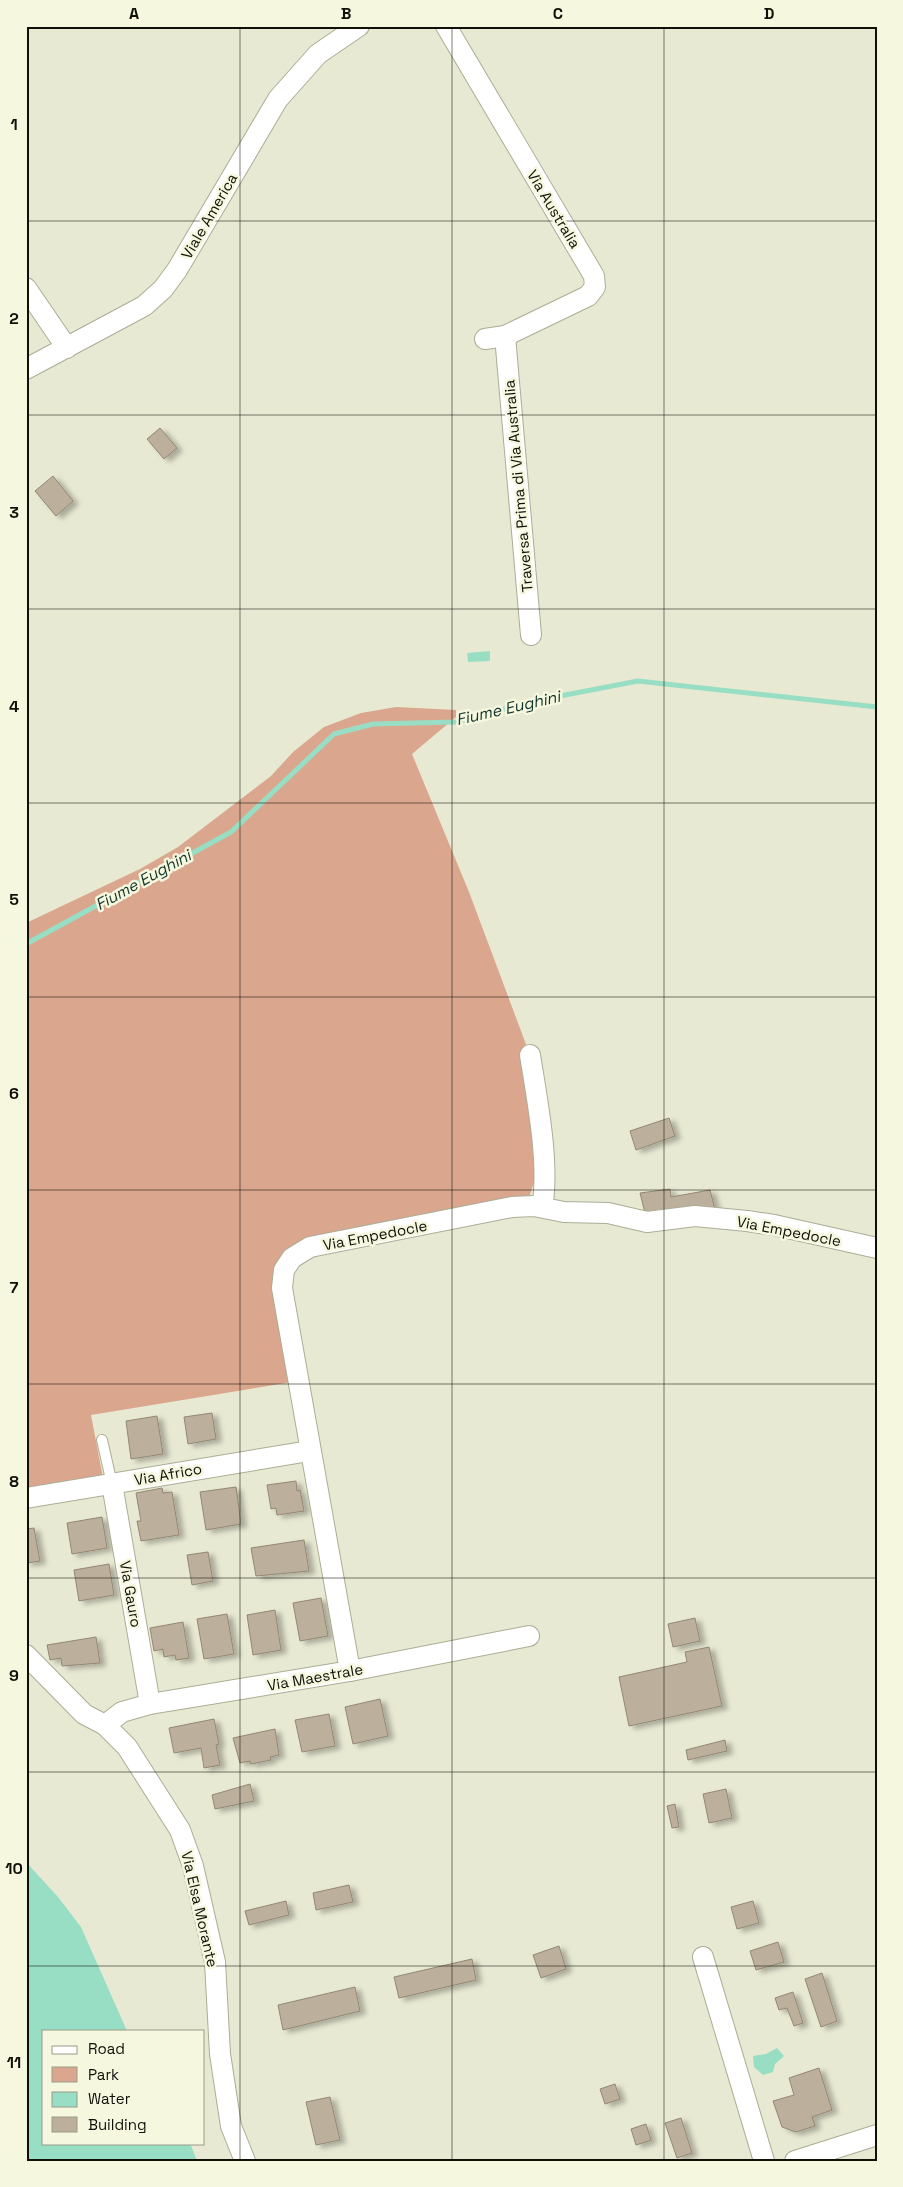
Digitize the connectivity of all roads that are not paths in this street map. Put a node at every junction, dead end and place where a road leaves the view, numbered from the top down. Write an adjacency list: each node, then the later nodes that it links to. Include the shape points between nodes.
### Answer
1 (360, 26): 6 (street, Viale America, via 318,54 278,99 163,289 144,306)
2 (446, 26): 4 (street, Via Australia, via 594,276 595,287 588,296)
3 (26, 288): 6 (street)
4 (505, 336): 5 (street, Via Australia); 8 (street, Traversa Prima di Via Australia)
5 (485, 339)
6 (67, 348): 7 (street, Viale America)
7 (26, 369)
8 (531, 636)
9 (530, 1055): 10 (street, via 539,1112 545,1192)
10 (542, 1207): 11 (street, Via Empedocle, via 564,1212 608,1213 647,1222 695,1216 747,1221); 13 (street, Via Empedocle, via 512,1207 331,1242 310,1247 292,1258 284,1270 282,1288)
11 (877, 1248)
12 (102, 1440): 14 (lane)
13 (309, 1451): 14 (street, Via Africo); 18 (street, Via Empedocle)
14 (112, 1484): 15 (street, Via Africo); 19 (street, Via Gauro)
15 (26, 1498)
16 (529, 1636): 18 (street, Via Maestrale)
17 (26, 1655): 20 (street, Via Elsa Morante, via 84,1714)
18 (350, 1671): 19 (street, Via Maestrale)
19 (150, 1704): 20 (street, Via Maestrale, via 122,1712)
20 (105, 1725): 23 (street, Via Elsa Morante, via 127,1747 180,1830 193,1866 215,1962 220,2054 231,2126)
21 (703, 1956): 24 (street)
22 (877, 2135): 25 (street)
23 (245, 2161)
24 (764, 2161)
25 (794, 2161)

